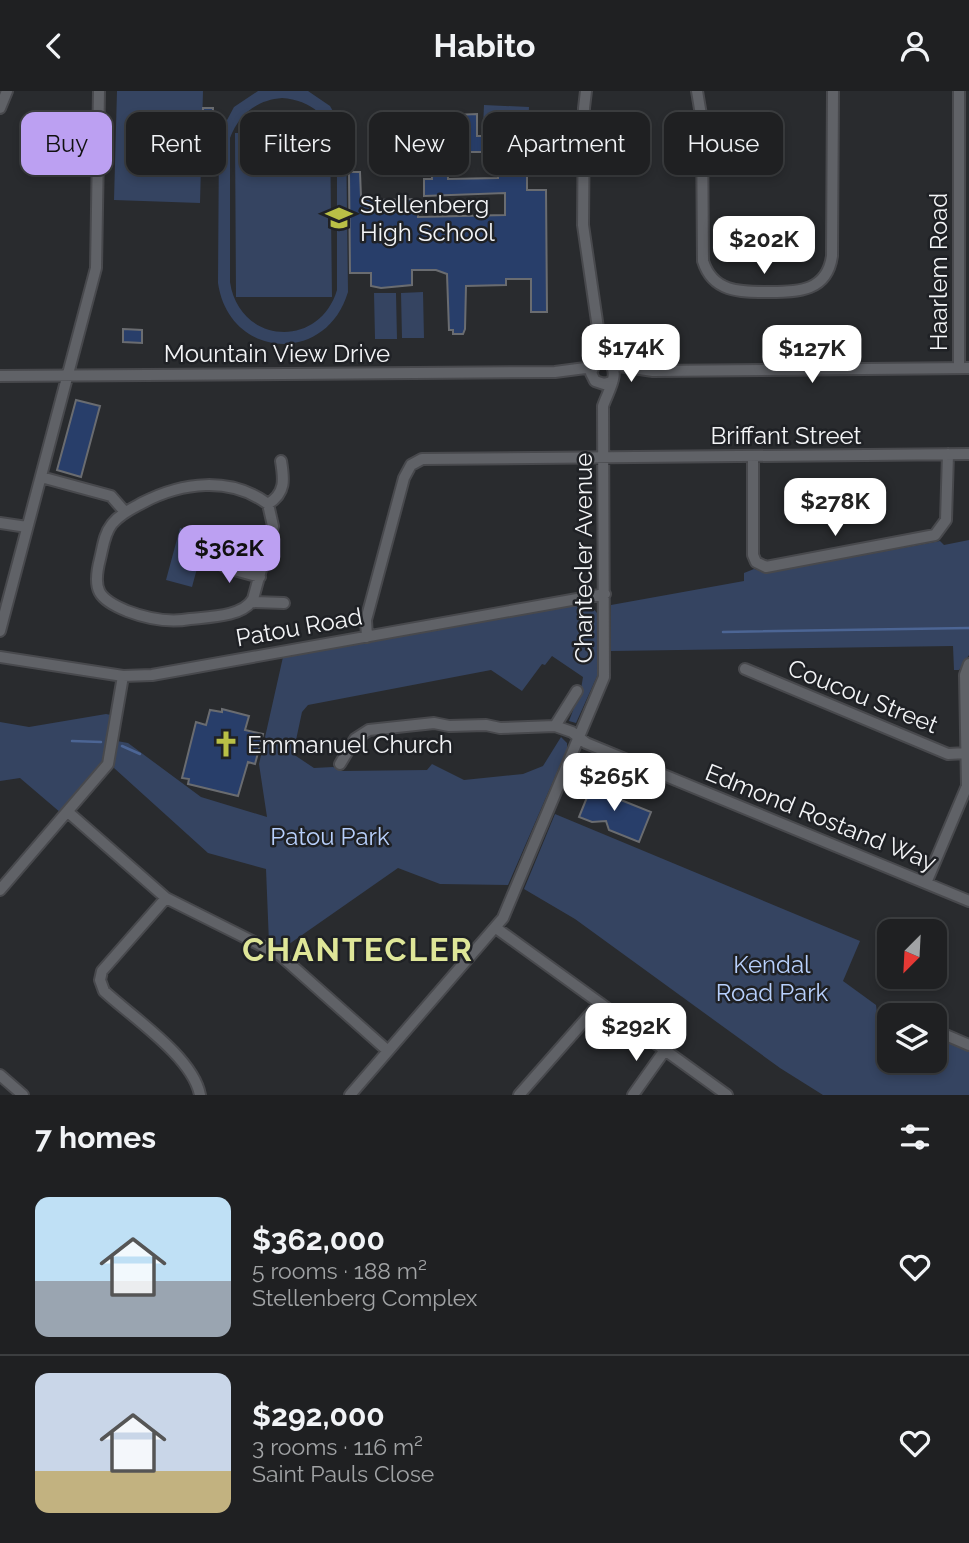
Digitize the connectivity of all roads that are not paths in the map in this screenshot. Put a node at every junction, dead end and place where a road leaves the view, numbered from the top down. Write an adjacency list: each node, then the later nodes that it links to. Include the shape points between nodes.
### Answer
1 (7, 91): 7 (street)
2 (99, 91): 15 (street, via 97,260)
3 (586, 91): 9 (street, via 583,225)
4 (697, 91): 5 (street, via 702,121 702,254 708,273 732,291 798,292 821,281 831,263)
5 (832, 91)
6 (959, 91): 8 (street, Haarlem Road)
7 (0, 108)
8 (964, 110): 11 (street, Haarlem Road)
9 (600, 342): 10 (street, Chantecler Avenue); 12 (street)
10 (594, 365): 12 (street, Mountain View Drive); 13 (street, Mountain View Drive); 16 (street, Chantecler Avenue)
11 (964, 368): 12 (street)
12 (612, 371): 16 (street, Mountain View Drive, via 601,384); 17 (street, Chantecler Avenue)
13 (555, 372): 15 (street, Mountain View Drive); 16 (street, Mountain View Drive)
14 (0, 376): 15 (street, Mountain View Drive)
15 (68, 376): 23 (street)
16 (595, 381): 17 (street, Chantecler Avenue)
17 (603, 405): 21 (street, Chantecler Avenue)
18 (947, 454): 19 (street, Briffant Street); 20 (street, Briffant Street); 20 (street, via 946,520 935,535 766,567 753,555)
19 (969, 454)
20 (753, 456): 21 (street, Briffant Street)
21 (603, 457): 30 (street, Chantecler Avenue); 34 (street, Briffant Street, via 427,458 411,465 366,620)
22 (281, 461): 24 (street, via 283,487)
23 (41, 477): 25 (street, via 111,496); 27 (street)
24 (268, 503): 25 (street, via 234,489 190,485); 29 (street, via 273,526)
25 (125, 512): 31 (street, via 108,530 96,575 98,591 106,601 136,614 175,622 243,609)
26 (0, 523): 27 (street)
27 (27, 527): 33 (street)
28 (214, 560): 29 (street)
29 (260, 577): 31 (street)
30 (605, 594): 34 (street, Patou Road); 41 (street, Chantecler Avenue, via 605,673)
31 (252, 602): 32 (street)
32 (284, 603)
33 (0, 631)
34 (367, 636): 38 (street, Patou Road, via 152,675)
35 (0, 657): 38 (street, Patou Road)
36 (969, 664): 42 (street, via 965,675)
37 (745, 669): 42 (street, Coucou Street, via 948,754)
38 (123, 676): 44 (street, via 108,764)
39 (577, 691): 40 (street)
40 (555, 726): 41 (street, Edmond Rostand Way); 43 (street, via 434,723 374,728 355,739)
41 (580, 738): 45 (street, Edmond Rostand Way); 49 (street, Chantecler Avenue)
42 (967, 753): 45 (street, via 966,789)
43 (340, 764)
44 (68, 813): 46 (street); 47 (street)
45 (926, 883): 48 (street, Edmond Rostand Way)
46 (0, 890)
47 (166, 898): 54 (street, via 280,955); 57 (street, via 105,968 100,984 185,1065)
48 (969, 901)
49 (496, 928): 50 (street); 54 (street, Chantecler Avenue)
50 (600, 1003): 53 (street); 59 (street)
51 (947, 1036): 52 (street)
52 (969, 1045)
53 (665, 1050): 60 (street); 61 (street)
54 (388, 1051): 58 (street, Chantecler Avenue)
55 (0, 1075): 56 (street)
56 (23, 1095)
57 (200, 1095)
58 (350, 1095)
59 (519, 1095)
60 (633, 1095)
61 (727, 1095)

